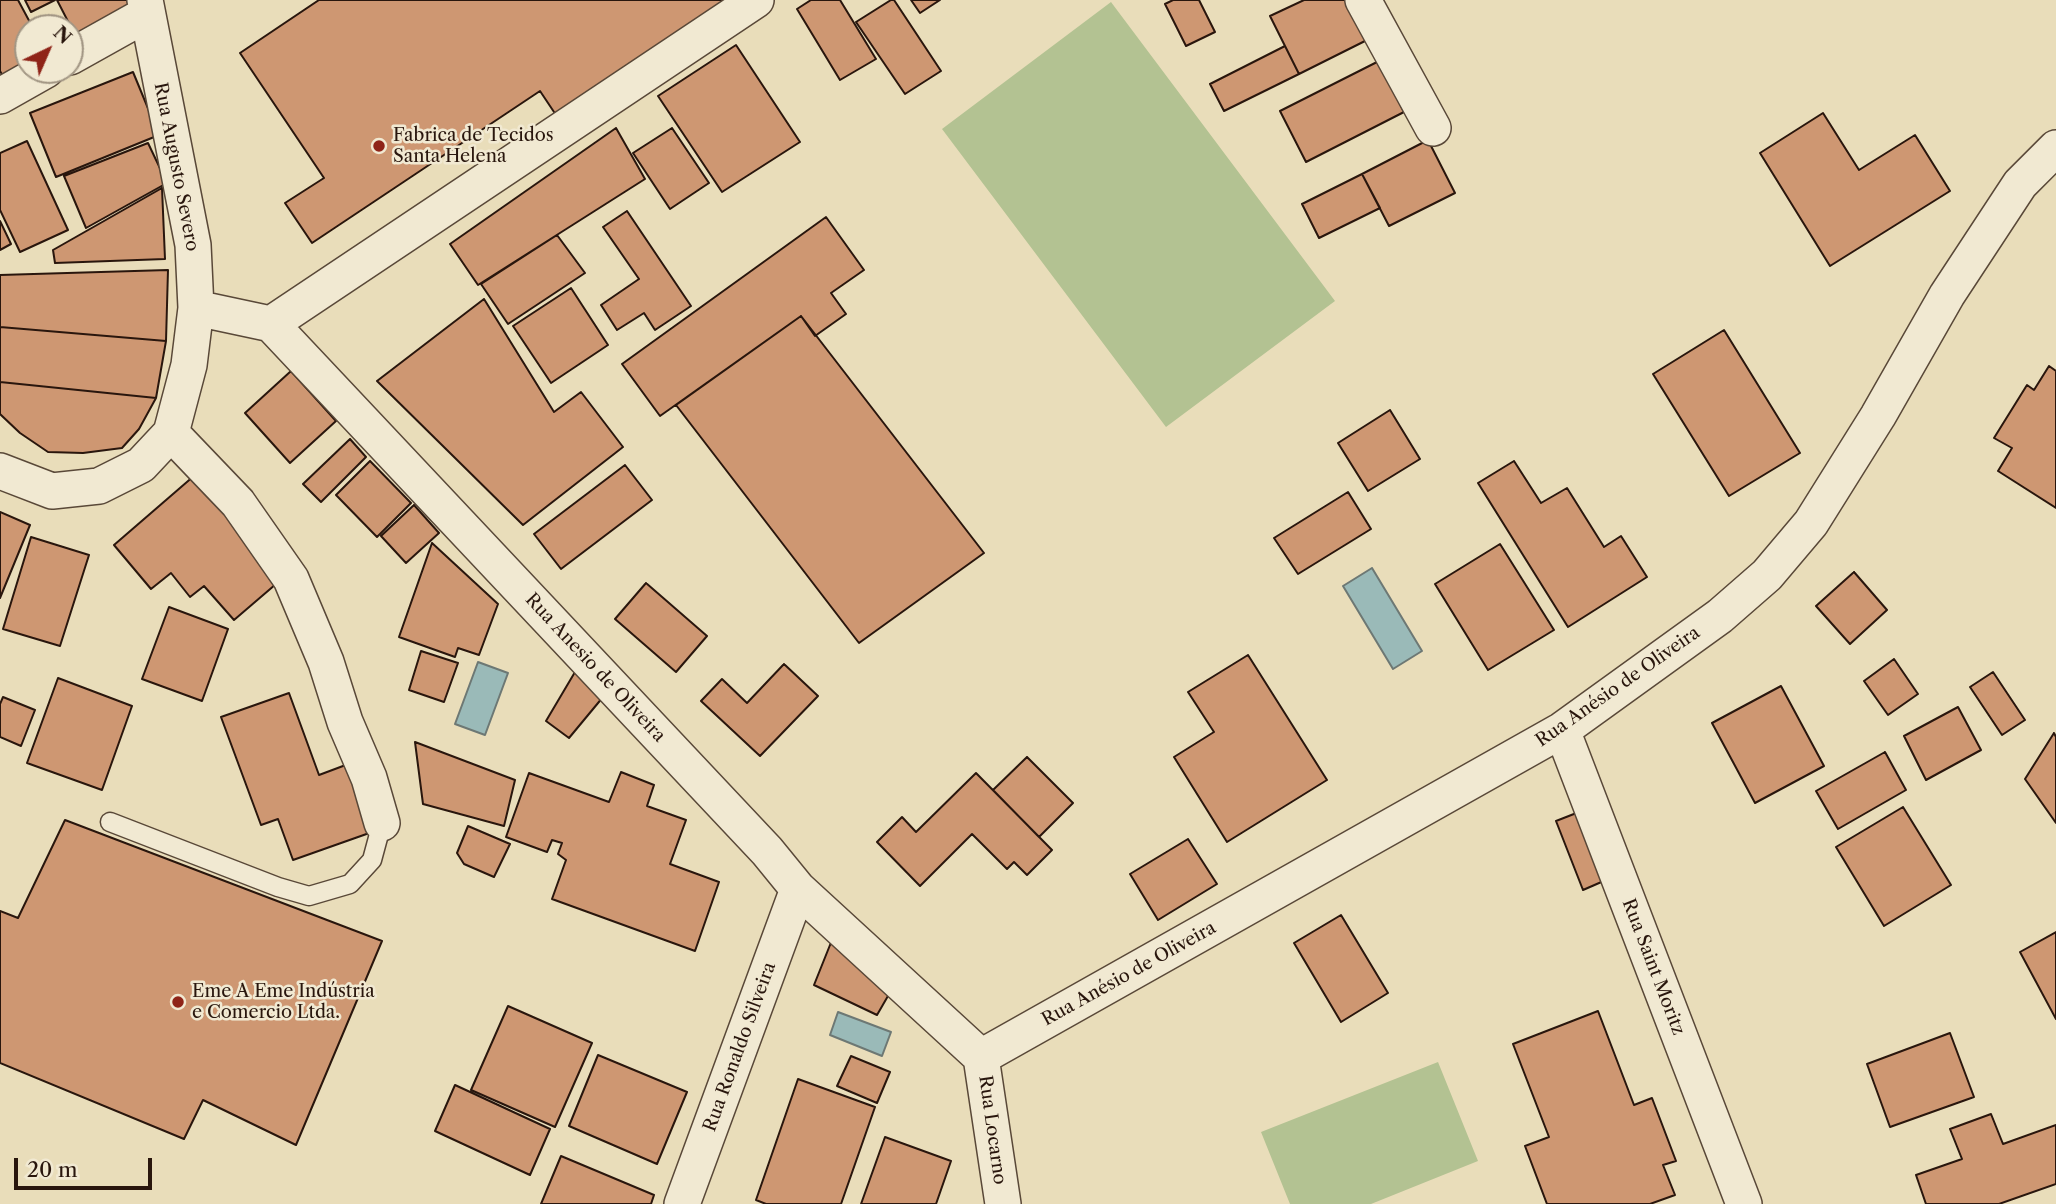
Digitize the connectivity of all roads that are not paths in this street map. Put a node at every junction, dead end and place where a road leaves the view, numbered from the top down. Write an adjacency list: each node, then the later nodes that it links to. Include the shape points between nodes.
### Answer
1 (756, 0): 10 (street)
2 (1363, 0): 7 (street)
3 (146, 7): 4 (street); 9 (street, Rua Augusto Severo, via 193,245)
4 (84, 48)
5 (21, 84): 6 (street)
6 (0, 96)
7 (1433, 128)
8 (2056, 148): 13 (street, Rua Anésio de Oliveira, via 2020,184 1947,295 1811,523 1767,575 1720,616)
9 (198, 309): 10 (street); 11 (street, Rua Augusto Severo)
10 (268, 324): 16 (street, Rua Anesio de Oliveira)
11 (171, 433): 12 (street, Rua Augusto Severo, via 141,465 99,486 52,491); 15 (street, via 238,503 291,579 326,662)
12 (0, 471)
13 (1562, 730): 17 (street, Rua Anésio de Oliveira); 20 (street, Rua Saint Moritz)
14 (110, 822): 15 (lane, via 309,896 350,884 372,860)
15 (382, 823)
16 (798, 889): 17 (street, Rua Anesio de Oliveira); 18 (street, Rua Ronaldo Silveira)
17 (981, 1057): 19 (street, Rua Locarno)
18 (682, 1204)
19 (1003, 1204)
20 (1744, 1204)

